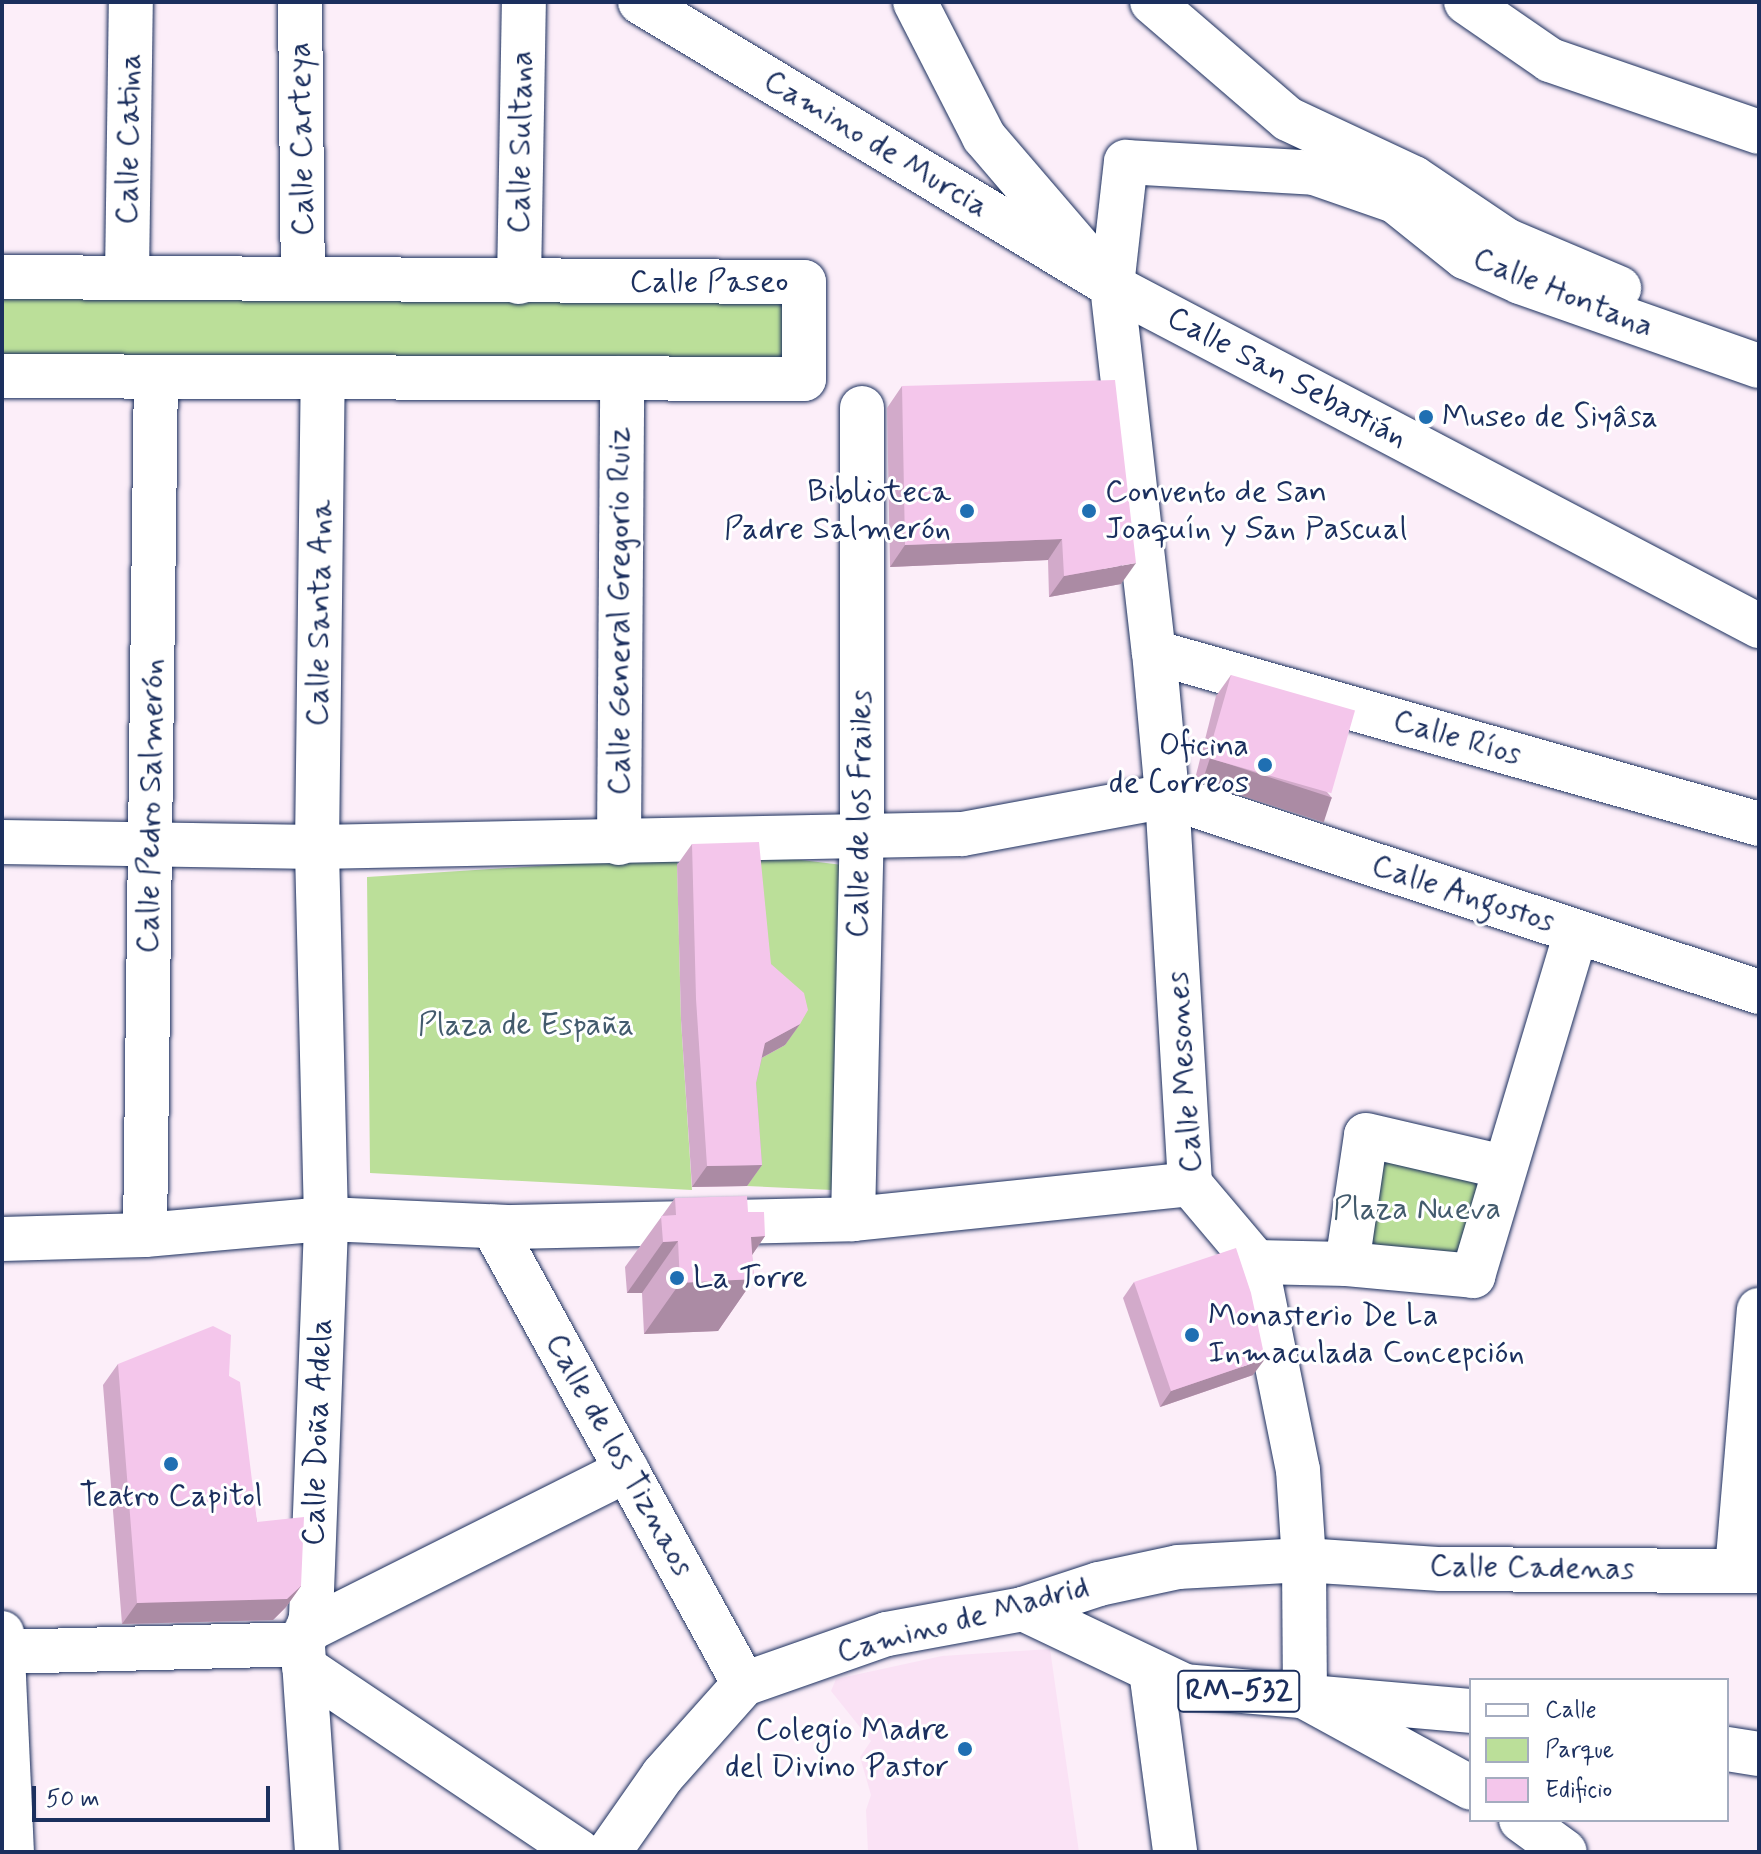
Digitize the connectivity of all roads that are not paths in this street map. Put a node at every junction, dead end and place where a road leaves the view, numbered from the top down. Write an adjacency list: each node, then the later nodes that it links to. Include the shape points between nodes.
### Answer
1 (131, 2): 9 (street, Calle Catina)
2 (300, 2): 11 (street, Calle Carteya)
3 (524, 2): 12 (street, Calle Sultana)
4 (640, 2): 13 (street, Camino de Murcia)
5 (915, 2): 13 (street, via 984,137)
6 (1152, 2): 14 (street, via 1288,119 1414,178 1506,240 1675,312)
7 (1466, 2): 8 (street, via 1550,60)
8 (1759, 132)
9 (127, 276): 10 (street, Calle Paseo); 11 (street, Calle Paseo)
10 (2, 277)
11 (303, 277): 12 (street, Calle Paseo)
12 (519, 282): 17 (street, Calle Paseo, via 804,282 804,379)
13 (1112, 286): 14 (street, Calle Hontana, via 1126,162 1314,173 1395,201 1465,257 1520,282); 20 (street, Calle San Sebastián); 21 (street, Calle Mesones)
14 (1759, 364)
15 (2, 376): 16 (street, Calle Paseo)
16 (156, 377): 18 (street, Calle Paseo); 27 (street, Calle Pedro Salmerón)
17 (622, 378): 18 (street, Calle Paseo); 26 (street, Calle General Gregorio Ruiz)
18 (323, 379): 28 (street, Calle Santa Ana)
19 (862, 408): 24 (street, Calle de los Frailes)
20 (1759, 626)
21 (1154, 652): 22 (street, Calle Mesones); 23 (street, Calle Ríos)
22 (1167, 796): 24 (street, via 962,834); 29 (street, Calle Angostos); 32 (street, Calle Mesones)
23 (1759, 824)
24 (862, 834): 26 (street); 34 (street, Calle de los Frailes)
25 (2, 842): 27 (street)
26 (619, 843): 28 (street)
27 (150, 844): 28 (street); 36 (street, Calle Pedro Salmerón)
28 (317, 847): 33 (street)
29 (1576, 932): 30 (street, Calle Angostos); 31 (street)
30 (1759, 992)
31 (1504, 1167): 39 (street, via 1473,1276); 39 (street, via 1366,1135)
32 (1190, 1184): 34 (street); 38 (street, Calle Mesones)
33 (326, 1219): 35 (street); 36 (street); 46 (street, Calle Doña Adela, via 311,1617)
34 (853, 1219): 35 (street)
35 (493, 1227): 41 (street, Calle de los Tiznaos)
36 (145, 1235): 37 (street)
37 (2, 1239)
38 (1256, 1262): 39 (street); 42 (street, Calle Mesones, via 1298,1470)
39 (1347, 1264)
40 (1759, 1310): 43 (street)
41 (627, 1470): 46 (street); 49 (street, Calle de los Tiznaos)
42 (1304, 1560): 43 (street, Calle Cadenas, via 1441,1569); 44 (street, Camino de Madrid, via 1178,1567 1099,1584); 50 (street, Calle Mesones)
43 (1748, 1570)
44 (1023, 1609): 48 (street, RM-532); 49 (street, Camino de Madrid, via 887,1634)
45 (2, 1633): 47 (street)
46 (304, 1647): 47 (street); 57 (street, Calle Doña Adela); 58 (street)
47 (2, 1652): 56 (street)
48 (1151, 1671): 50 (street, RM-532, via 1185,1686); 60 (street)
49 (744, 1684): 59 (street, Camino de Madrid, via 663,1775)
50 (1305, 1697): 51 (street, RM-532); 54 (street)
51 (1469, 1711)
52 (1729, 1749): 53 (street)
53 (1759, 1754)
54 (1469, 1787)
55 (1524, 1822): 61 (street)
56 (12, 1852)
57 (317, 1852)
58 (579, 1852)
59 (609, 1852)
60 (1175, 1852)
61 (1565, 1852)

